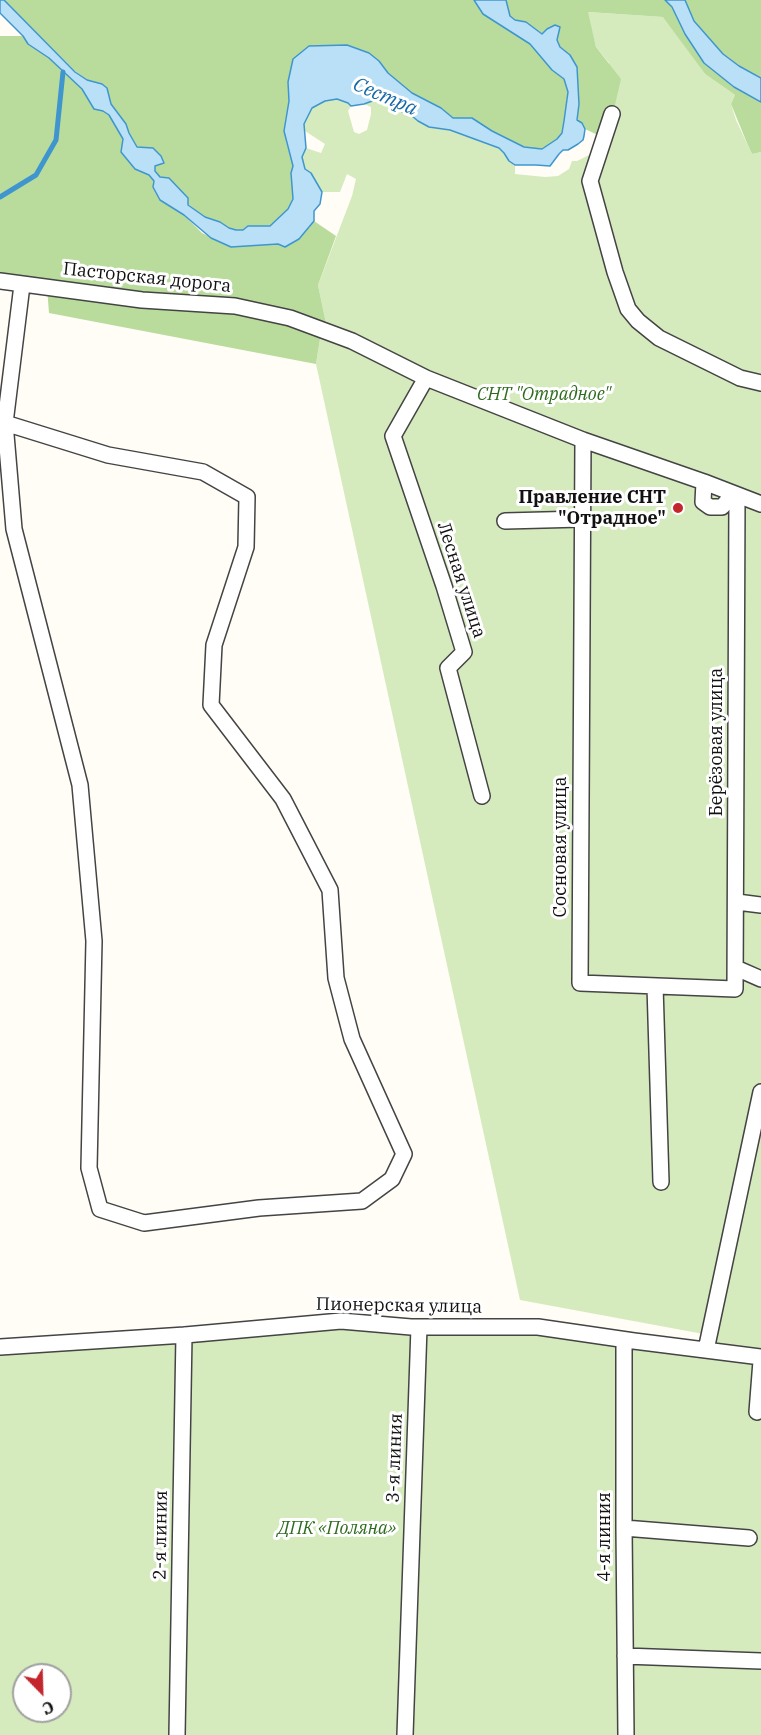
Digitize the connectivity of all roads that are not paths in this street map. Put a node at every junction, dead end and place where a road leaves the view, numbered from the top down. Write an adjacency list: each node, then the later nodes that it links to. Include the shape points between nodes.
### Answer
1 (612, 114): 5 (street, via 590,181 628,309 659,338 740,378)
2 (0, 281): 3 (street, Пасторская дорога)
3 (22, 285): 4 (street, Пасторская дорога, via 142,300 235,306 290,318 352,341); 6 (street)
4 (426, 378): 7 (street, Пасторская дорога); 13 (street, Лесная улица, via 393,436 464,652 448,668)
5 (761, 383)
6 (5, 423): 6 (street, via 14,529 80,784 94,941 89,1168 100,1209 144,1223 258,1208 363,1201 392,1179 404,1154 352,1039 336,978 330,890 283,799 211,705 214,645 246,547 247,497 203,472 108,455)
7 (583, 440): 8 (street, Пасторская дорога); 11 (street, Сосновая улица)
8 (704, 482): 9 (street, Пасторская дорога); 9 (street, via 702,502 710,507 722,507)
9 (735, 495): 10 (street, Пасторская дорога); 14 (street, Берёзовая улица)
10 (761, 504)
11 (582, 519): 12 (street); 18 (street, Сосновая улица, via 580,983)
12 (505, 521)
13 (482, 796)
14 (737, 902): 15 (street); 16 (street, Берёзовая улица)
15 (761, 905)
16 (736, 968): 17 (street); 18 (street, Берёзовая улица, via 735,989)
17 (761, 979)
18 (655, 986): 20 (street)
19 (761, 1092): 25 (street)
20 (661, 1182)
21 (419, 1327): 22 (street, Пионерская улица, via 341,1321); 23 (street, Пионерская улица, via 538,1327); 33 (street, 3-я линия)
22 (184, 1335): 24 (street, Пионерская улица); 32 (street, 2-я линия)
23 (624, 1340): 25 (street, Пионерская улица); 28 (street, 4-я линия)
24 (0, 1347)
25 (706, 1350): 26 (street, Пионерская улица)
26 (761, 1359): 27 (street)
27 (757, 1412)
28 (624, 1527): 29 (street); 30 (street, 4-я линия)
29 (749, 1538)
30 (625, 1656): 31 (street); 34 (street, 4-я линия)
31 (761, 1661)
32 (177, 1735)
33 (405, 1735)
34 (626, 1735)

